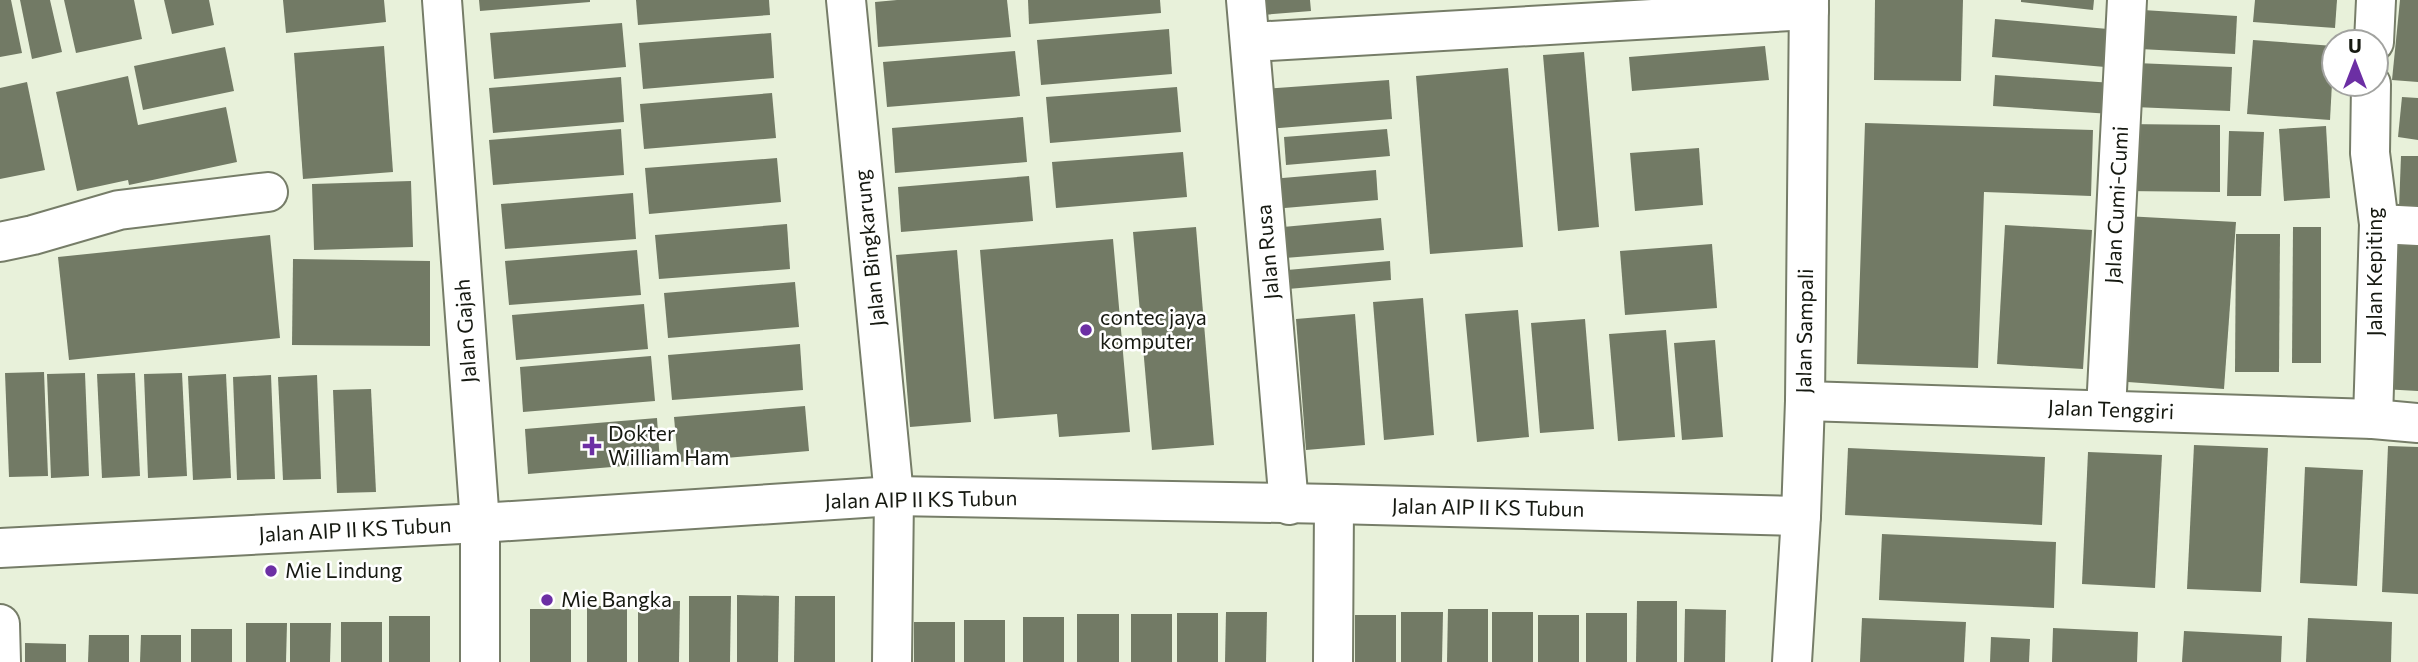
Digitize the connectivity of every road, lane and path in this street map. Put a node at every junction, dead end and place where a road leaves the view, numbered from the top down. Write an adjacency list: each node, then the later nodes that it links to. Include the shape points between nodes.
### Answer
1 (442, 0): 22 (street, Jalan Gajah)
2 (846, 0): 18 (street, Jalan Bingkarung)
3 (1246, 0): 8 (street, Jalan Rusa)
4 (2127, 0): 15 (street, Jalan Cumi-Cumi)
5 (2376, 0): 7 (street)
6 (1809, 5): 8 (street); 14 (street, Jalan Sampali)
7 (2375, 28)
8 (1251, 42): 20 (street, Jalan Rusa)
9 (2371, 98): 11 (street, Jalan Kepiting, via 2370,153)
10 (268, 192): 13 (street, via 119,210)
11 (2378, 224): 12 (street); 16 (street, Jalan Kepiting)
12 (2418, 226)
13 (0, 242)
14 (1805, 401): 15 (street, Jalan Tenggiri); 21 (street, Jalan Sampali)
15 (2106, 410): 16 (street, Jalan Tenggiri)
16 (2373, 419): 17 (street, Jalan Tenggiri)
17 (2418, 423)
18 (894, 496): 20 (street, Jalan AIP II KS Tubun); 22 (street, Jalan AIP II KS Tubun); 27 (street, Jalan Bingkarung)
19 (1334, 504): 20 (street, Jalan AIP II KS Tubun); 21 (street, Jalan AIP II KS Tubun); 28 (street)
20 (1289, 505)
21 (1801, 516): 29 (street, Jalan Sampali)
22 (480, 523): 23 (street, Jalan AIP II KS Tubun); 26 (street, Jalan Gajah)
23 (0, 548)
24 (0, 624): 25 (street)
25 (1, 662)
26 (480, 662)
27 (892, 662)
28 (1333, 662)
29 (1792, 662)

